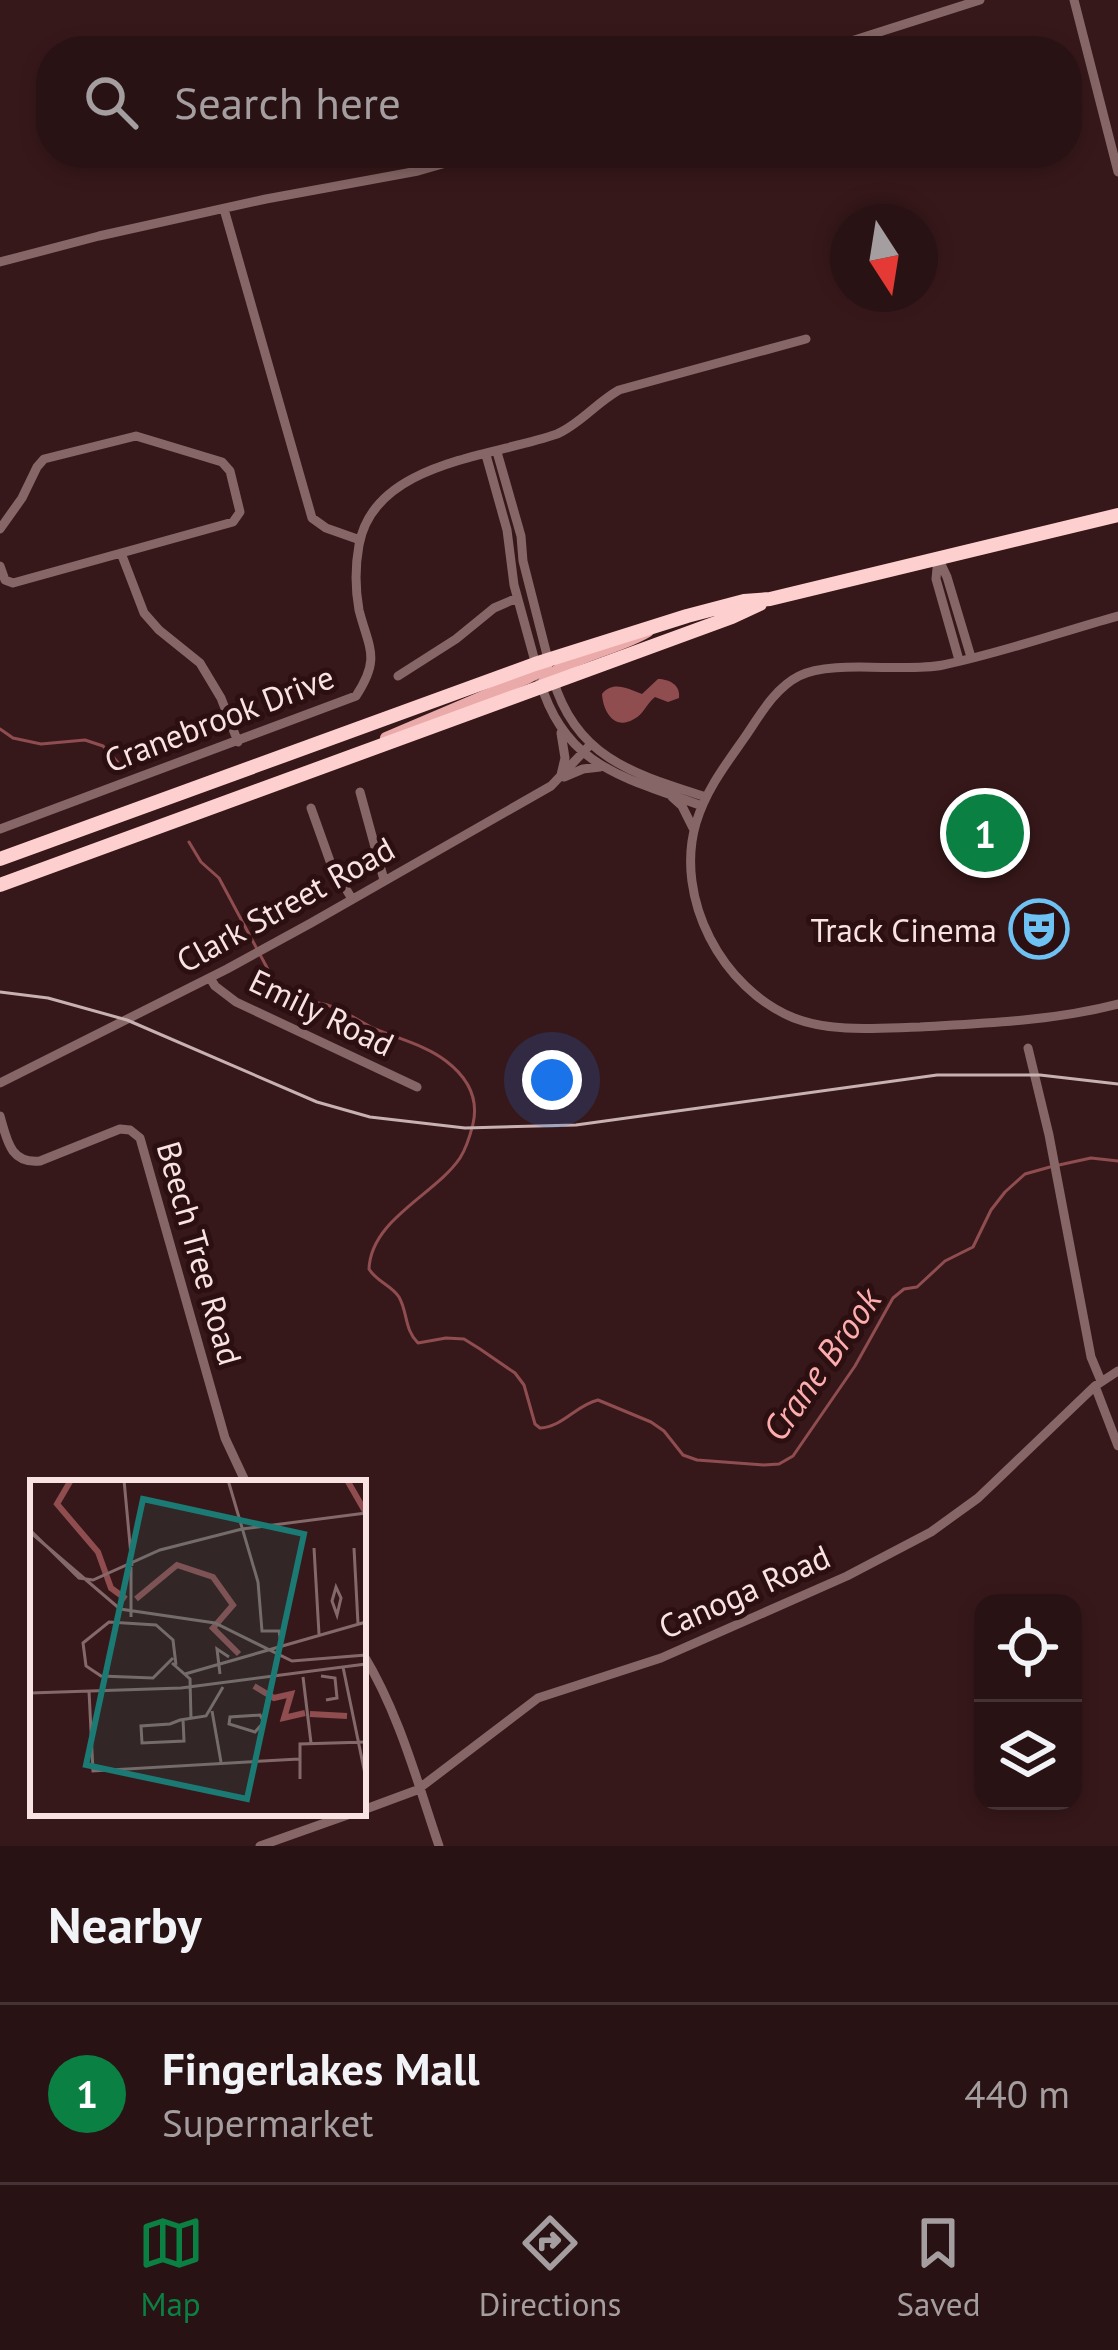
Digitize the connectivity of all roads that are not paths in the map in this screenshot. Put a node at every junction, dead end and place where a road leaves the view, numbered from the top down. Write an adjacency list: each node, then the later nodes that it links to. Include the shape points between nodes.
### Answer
1 (980, 0): 3 (street)
2 (1073, 0): 5 (street)
3 (867, 36)
4 (431, 168): 6 (street)
5 (1118, 172)
6 (224, 209): 7 (street); 12 (street, via 312,518)
7 (0, 262)
8 (806, 338): 9 (street, via 619,390 568,429)
9 (491, 453): 12 (street, via 409,479 378,502); 16 (street); 18 (street)
10 (1118, 515): 14 (highway)
11 (0, 529): 13 (street, via 44,459 136,436 227,466 237,519)
12 (360, 540): 24 (street, Cranebrook Drive, via 355,575 373,656 368,678 356,696)
13 (121, 554): 15 (street, via 14,584); 24 (street, via 144,613 200,663)
14 (938, 558): 17 (highway); 20 (street)
15 (0, 566)
16 (517, 598): 18 (street); 21 (street); 22 (street)
17 (770, 598): 21 (highway, via 732,617); 21 (highway, via 659,624)
18 (538, 612): 21 (street)
19 (1118, 616): 20 (street)
20 (965, 659): 28 (street, via 800,675)
21 (545, 673): 23 (street, via 547,705); 25 (street); 36 (highway); 38 (highway, via 347,758)
22 (398, 676)
23 (560, 728): 25 (street); 27 (street)
24 (238, 742): 34 (street, Cranebrook Drive)
25 (587, 749): 26 (street); 27 (street, Clark Street Road); 29 (street)
26 (603, 767): 27 (street); 30 (street)
27 (560, 779): 37 (street, Clark Street Road)
28 (715, 779): 29 (street); 32 (street)
29 (677, 787): 32 (street)
30 (663, 791): 32 (street); 35 (street)
31 (360, 792): 37 (street)
32 (704, 801): 35 (street)
33 (311, 808): 39 (street)
34 (0, 829)
35 (694, 831): 41 (street, via 693,884 710,938 750,990 794,1018 907,1027 1041,1020)
36 (0, 859)
37 (384, 880): 39 (street, Clark Street Road)
38 (0, 884)
39 (352, 899): 40 (street, Clark Street Road)
40 (210, 978): 43 (street, Clark Street Road); 44 (street, Emily Road, via 236,1002)
41 (1118, 1004)
42 (1028, 1048): 47 (street)
43 (0, 1083)
44 (417, 1087)
45 (0, 1116): 49 (street, Beech Tree Road, via 12,1153 29,1162 120,1129 140,1138)
46 (1118, 1371): 47 (street, Canoga Road)
47 (1098, 1384): 48 (street); 51 (street, Canoga Road, via 931,1532 661,1658 538,1698)
48 (1118, 1446)
49 (245, 1480)
50 (366, 1660): 51 (street)
51 (419, 1788): 52 (street, Canoga Road); 55 (street)
52 (366, 1809)
53 (345, 1816): 54 (street)
54 (260, 1846)
55 (439, 1846)

